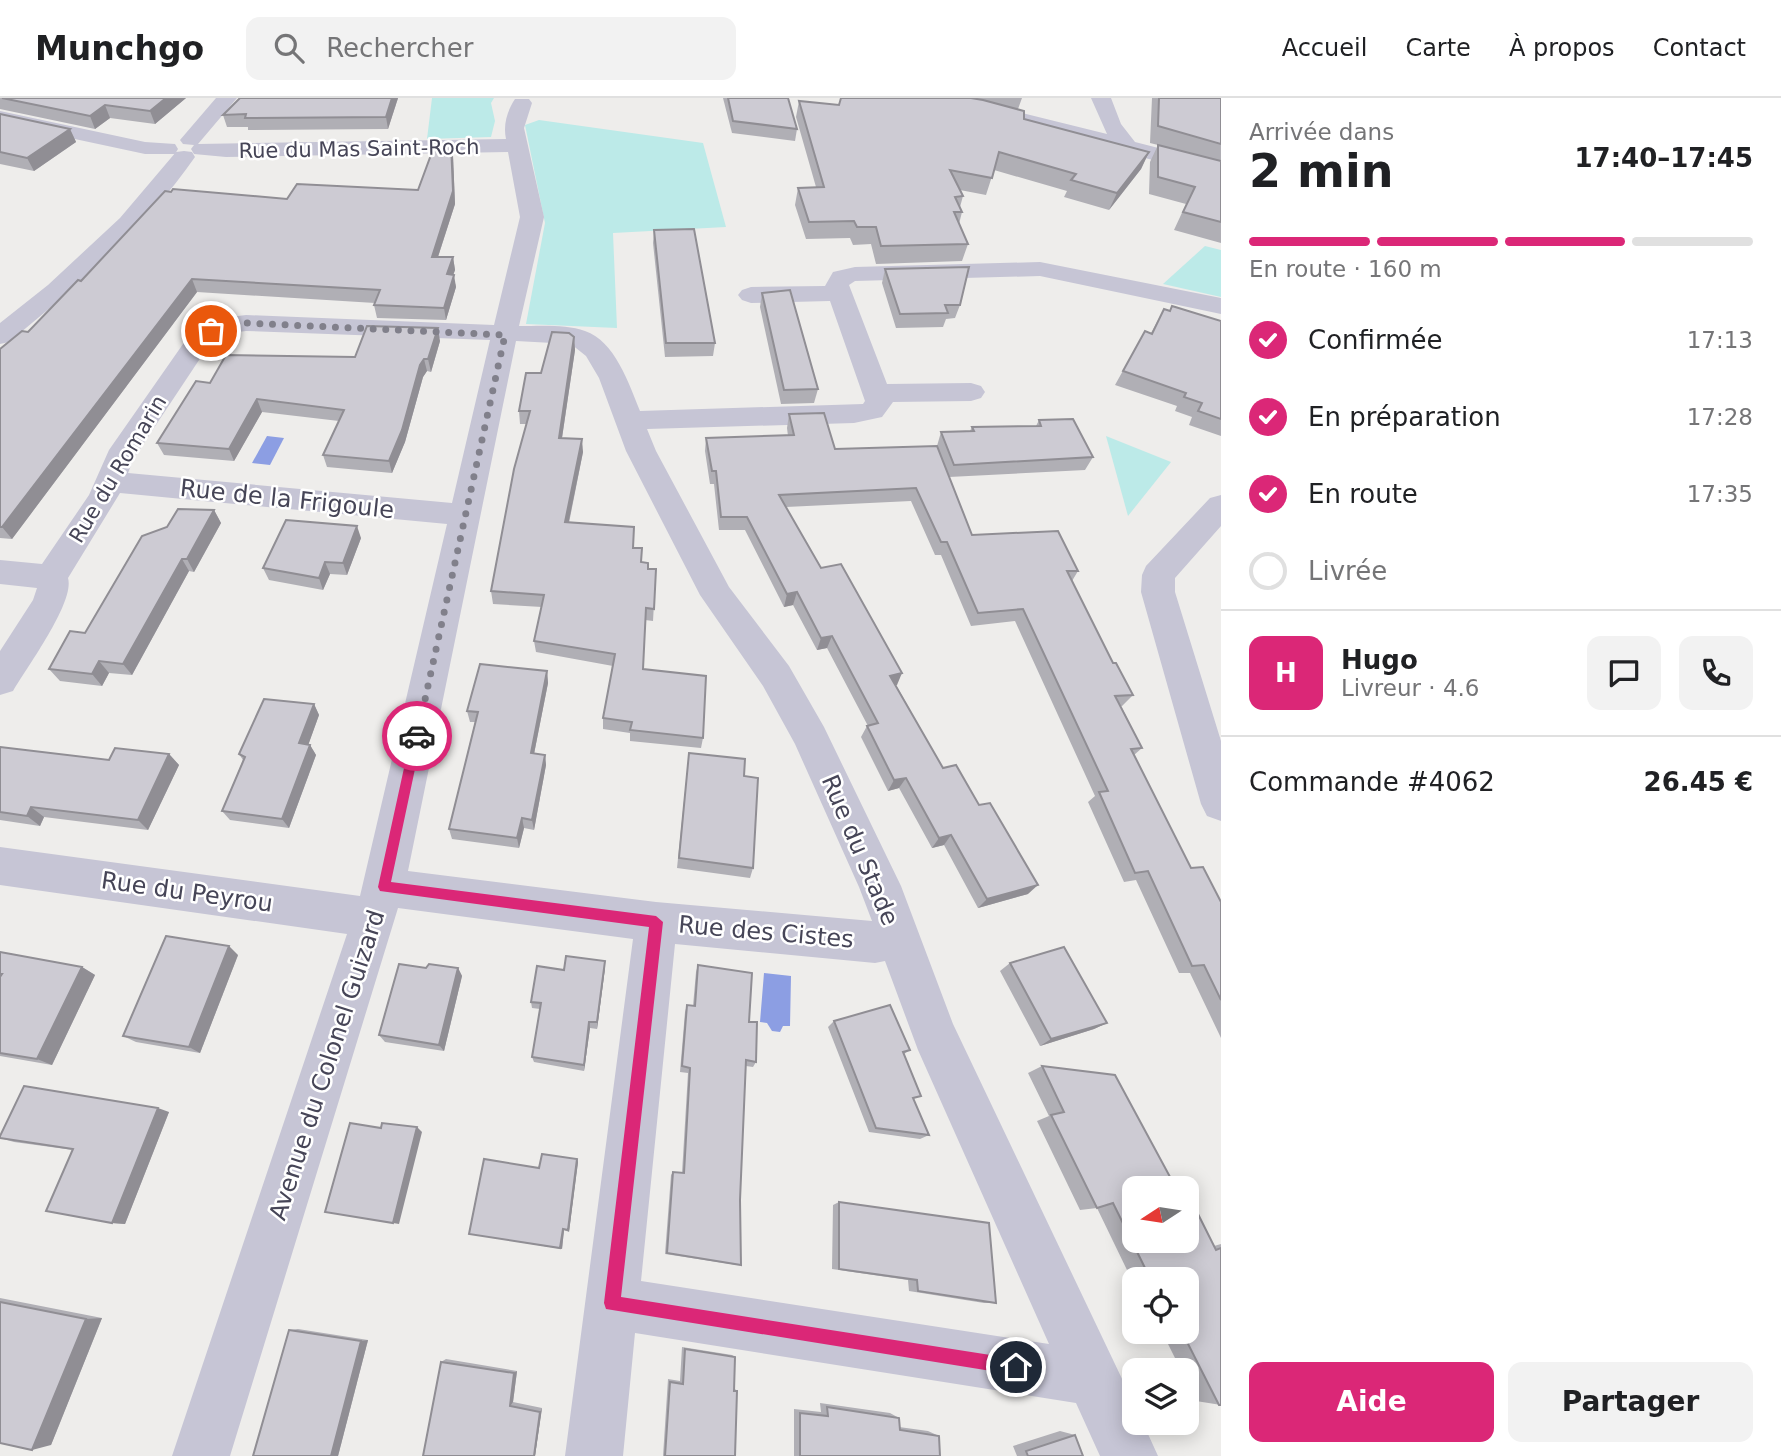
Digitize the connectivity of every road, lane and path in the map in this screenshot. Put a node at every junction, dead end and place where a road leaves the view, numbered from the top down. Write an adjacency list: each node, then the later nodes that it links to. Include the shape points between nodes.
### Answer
1 (227, 98): 9 (street)
2 (915, 98): 6 (street)
3 (525, 100): 7 (street, via 514,128)
4 (1104, 108): 6 (street, via 1092,125); 8 (street, via 1116,135)
5 (0, 117): 9 (street, Rue du Mas Saint-Roch, via 145,148)
6 (1071, 131): 8 (street)
7 (516, 145): 9 (street, Rue du Mas Saint-Roch); 14 (street, Avenue du Colonel Guizard, via 532,217)
8 (1127, 146): 10 (street)
9 (186, 149): 15 (street, via 128,223)
10 (1221, 171)
11 (840, 293): 12 (street); 13 (street, via 837,285 842,277 855,274 1040,269); 17 (street)
12 (751, 295)
13 (1221, 306)
14 (505, 335): 18 (street, Rue du Stade, via 561,335 588,343 613,378); 19 (street, Rue du Romarin, via 227,324 199,340 120,457); 21 (street, Avenue du Colonel Guizard)
15 (0, 336)
16 (971, 392): 17 (street)
17 (876, 393): 18 (street, via 879,401 872,411 854,414)
18 (628, 420): 29 (street, Rue du Stade, via 717,595 776,676 811,738 880,886)
19 (110, 482): 21 (street, Rue de la Frigoule); 23 (street, Rue du Romarin)
20 (1221, 506): 25 (street, via 1158,575 1158,584)
21 (465, 515): 27 (street, Avenue du Colonel Guizard)
22 (0, 572): 23 (street)
23 (51, 577): 24 (street, via 54,587 49,603)
24 (0, 681)
25 (1221, 804)
26 (0, 866): 27 (street, Rue du Peyrou)
27 (379, 902): 28 (street, Rue des Cistes); 32 (street, Avenue du Colonel Guizard)
28 (656, 922): 29 (street, Rue des Cistes, via 875,942); 30 (street)
29 (898, 938): 31 (street, Rue du Stade, via 934,1034)
30 (612, 1303): 31 (street); 33 (street)
31 (1093, 1378): 34 (street, Rue du Stade)
32 (201, 1456)
33 (594, 1456)
34 (1129, 1456)

